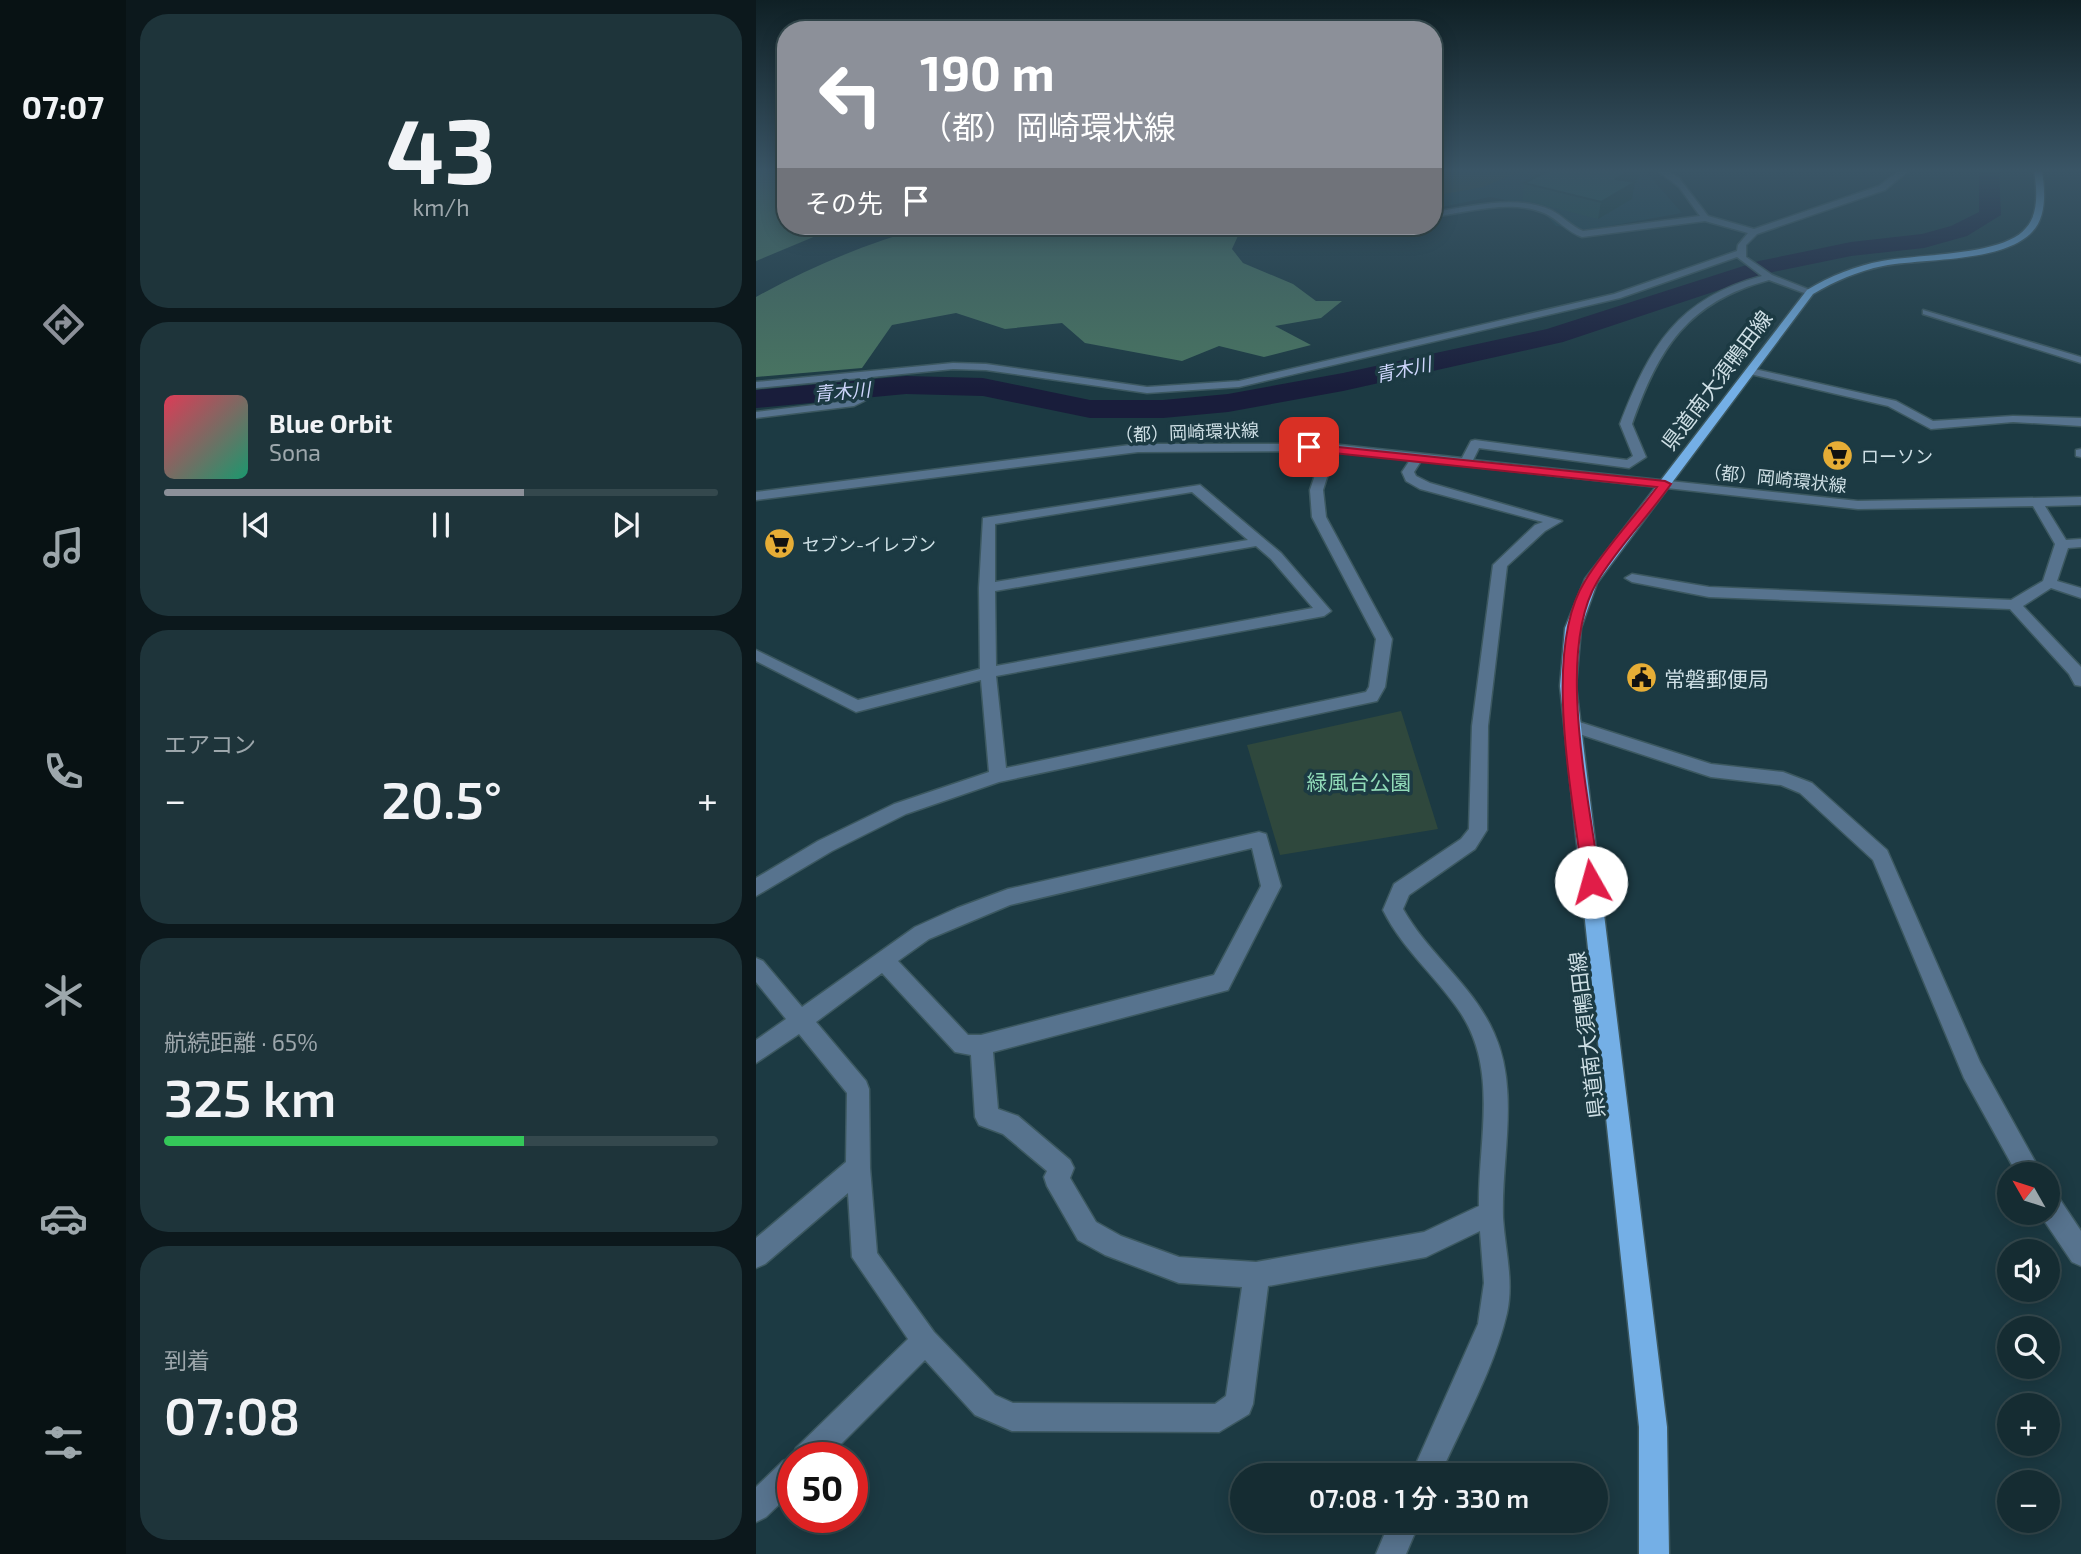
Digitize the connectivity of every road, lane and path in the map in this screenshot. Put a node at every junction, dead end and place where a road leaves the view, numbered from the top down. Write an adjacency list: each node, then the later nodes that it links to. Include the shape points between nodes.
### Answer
1 (1743, 244): 3 (street)
2 (2005, 244): 5 (main road, 県道南大須鴨田線, via 1854,271)
3 (1740, 256): 4 (street); 9 (street, via 1617,296 1239,384 1147,390 986,366)
4 (1767, 276): 5 (street); 15 (street, via 1690,310 1657,354 1643,376 1626,424 1640,457 1629,464 1475,444)
5 (1810, 292): 8 (main road, 県道南大須鴨田線)
6 (1926, 312): 7 (street)
7 (2081, 359)
8 (1750, 371): 12 (street, via 1892,402 1931,425 2013,419); 16 (main road, 県道南大須鴨田線)
9 (865, 377): 10 (street); 11 (street, via 862,399 850,404)
10 (756, 385)
11 (756, 415)
12 (2081, 422)
13 (1331, 448): 14 (street, （都）岡崎環状線); 17 (street, （都）岡崎環状線, via 1138,448); 32 (street, via 1315,484 1315,502 1384,639 1377,687 1371,697)
14 (1418, 457): 15 (street, （都）岡崎環状線); 41 (street, via 1408,472 1425,486 1555,520 1539,528 1500,565 1480,726 1478,830 1468,844 1402,890 1393,910 1420,954 1461,994 1486,1038 1494,1082)
15 (1466, 462): 16 (street, （都）岡崎環状線)
16 (1665, 484): 19 (street, （都）岡崎環状線, via 1858,505); 31 (main road, 県道南大須鴨田線, via 1590,583 1577,616 1568,685)
17 (756, 496)
18 (2081, 501): 19 (street, （都）岡崎環状線)
19 (2038, 503): 22 (street)
20 (1258, 542): 25 (street); 25 (street, via 1195,488 988,521); 29 (street, via 1324,611)
21 (2081, 543): 22 (street)
22 (2062, 544): 24 (street)
23 (1632, 578): 27 (street, via 1709,592)
24 (2049, 583): 26 (street); 27 (street)
25 (986, 588): 29 (street)
26 (2081, 593)
27 (2014, 605): 30 (street)
28 (756, 655): 29 (street, via 856,706)
29 (988, 673): 32 (street)
30 (2079, 675)
31 (1573, 726): 39 (street, via 1711,770 1773,777 1806,788 1880,855 1972,1070); 53 (main road, 県道南大須鴨田線, via 1653,1427)
32 (998, 776): 33 (street, via 900,809 825,846)
33 (756, 888)
34 (883, 960): 36 (street); 37 (street, via 963,1045); 37 (street, via 922,933 1008,897 1259,839 1271,886 1221,983)
35 (756, 967): 36 (street)
36 (801, 1020): 38 (street); 40 (street, via 858,1089)
37 (981, 1045): 45 (street, via 987,1117 1010,1124 1062,1168 1056,1177 1087,1231 1179,1270)
38 (756, 1054)
39 (2023, 1162)
40 (858, 1168): 44 (street); 46 (street, via 864,1257)
41 (1491, 1213): 45 (street, via 1426,1244); 48 (street, via 1500,1278 1491,1323)
42 (2060, 1222): 43 (street)
43 (2081, 1253)
44 (756, 1255)
45 (1256, 1275): 46 (street, via 1239,1404 1219,1418 1012,1418 985,1405)
46 (925, 1341): 47 (street)
47 (822, 1442)
48 (1430, 1463)
49 (777, 1487): 50 (street)
50 (756, 1507)
51 (1400, 1533): 52 (street)
52 (1391, 1554)
53 (1654, 1554)

